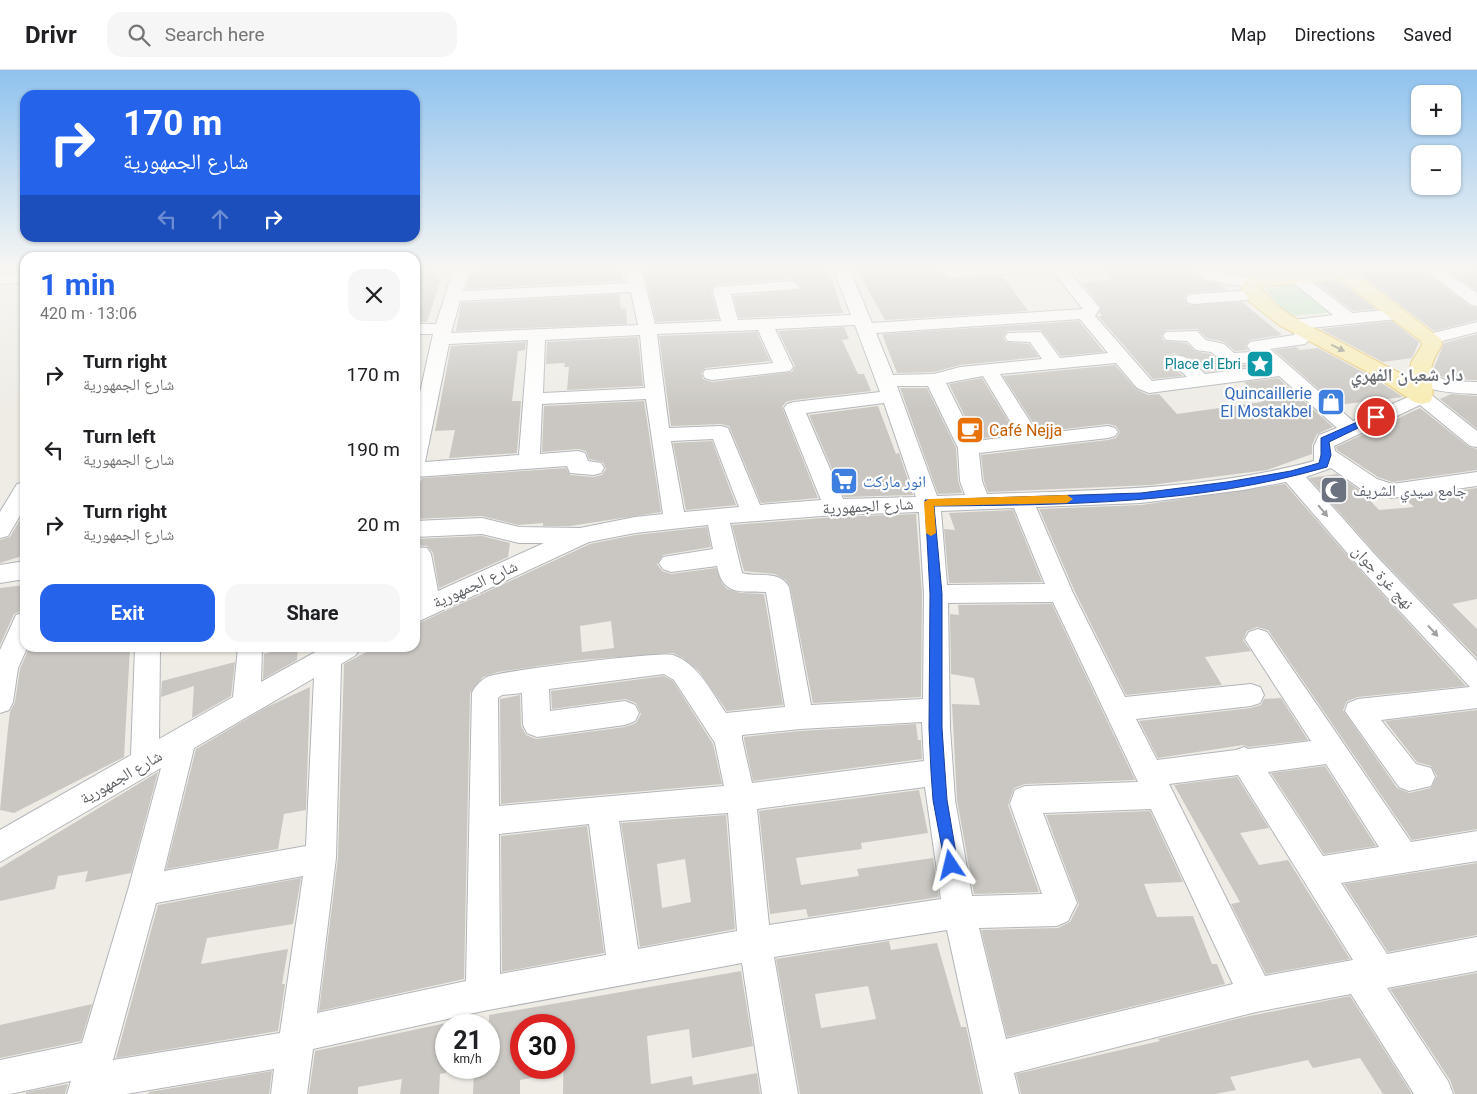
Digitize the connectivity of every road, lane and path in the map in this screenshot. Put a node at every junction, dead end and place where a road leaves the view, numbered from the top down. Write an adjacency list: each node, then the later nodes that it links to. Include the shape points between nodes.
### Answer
1 (447, 316): 19 (street)
2 (645, 316): 17 (street)
3 (728, 316): 14 (street)
4 (861, 316): 13 (street)
5 (1045, 316): 13 (street)
6 (1086, 316): 25 (street)
7 (1284, 316): 16 (main road)
8 (1344, 316): 11 (street)
9 (1379, 316): 11 (street)
10 (1399, 316): 23 (main road)
11 (1348, 319): 16 (street)
12 (764, 324): 13 (street); 14 (street); 30 (street, via 784,367)
13 (864, 324): 35 (street)
14 (731, 326): 17 (street)
15 (1477, 327): 23 (street)
16 (1298, 328): 24 (street, via 1303,337 1299,340 1256,346); 33 (main road, one-way to 33)
17 (648, 329): 20 (street); 36 (street)
18 (420, 330): 19 (street)
19 (442, 334): 20 (street); 38 (street)
20 (537, 334): 37 (street)
21 (1172, 336): 24 (street, via 1191,335 1202,346 1219,348 1230,359)
22 (1014, 337): 27 (street, via 1035,336)
23 (1431, 339): 33 (main road, via 1432,345 1423,358)
24 (1266, 356): 29 (street)
25 (1121, 357): 27 (street); 32 (street, via 1147,386)
26 (1175, 360): 32 (street, via 1183,362)
27 (1055, 364): 28 (street)
28 (988, 370): 31 (street); 42 (street)
29 (1282, 370): 32 (street); 39 (street)
30 (712, 374)
31 (935, 380): 35 (street); 44 (street)
32 (1201, 381)
33 (1420, 387): 34 (street); 39 (street, شارع الجمهورية); 43 (street)
34 (1477, 388)
35 (888, 389): 52 (street); 55 (street, via 794,408)
36 (655, 393): 37 (street); 41 (street)
37 (533, 399): 46 (street)
38 (420, 409)
39 (1348, 428): 45 (street, شارع الجمهورية, via 1324,441)
40 (1108, 432): 42 (street)
41 (660, 435): 56 (street, via 721,432); 58 (street)
42 (1032, 440): 44 (street)
43 (1477, 441)
44 (968, 448): 53 (street, via 971,481)
45 (1326, 455): 49 (street, شارع الجمهورية, via 1319,468); 50 (street, via 1369,484 1391,491)
46 (529, 462): 47 (street, via 578,458 577,468); 48 (street)
47 (594, 468)
48 (420, 470)
49 (1291, 474): 54 (street, شارع الجمهورية, via 1169,494); 77 (street, نهج غرة جوان, one-way to 77)
50 (1477, 479)
51 (20, 497): 60 (street)
52 (929, 502): 53 (street, شارع الجمهورية); 55 (street, شارع الجمهورية); 70 (street)
53 (979, 502): 54 (street, شارع الجمهورية)
54 (1022, 502): 69 (street)
55 (835, 507): 56 (street, شارع الجمهورية)
56 (752, 513): 57 (street, شارع الجمهورية)
57 (717, 516): 58 (street, شارع الجمهورية); 63 (street)
58 (675, 521): 62 (street, شارع الجمهورية, via 635,525)
59 (420, 529): 61 (street, via 482,526)
60 (0, 530)
61 (519, 535): 62 (street); 65 (street)
62 (584, 536): 65 (street, شارع الجمهورية)
63 (726, 556): 66 (street); 86 (street, via 731,578 735,581 771,583 777,587)
64 (422, 559): 71 (street)
65 (520, 563): 71 (street, شارع الجمهورية)
66 (671, 563)
67 (20, 571): 68 (street)
68 (0, 574)
69 (1061, 593): 70 (street); 83 (street)
70 (936, 594): 84 (street)
71 (422, 609)
72 (20, 634): 81 (street, via 5,668)
73 (1258, 639): 89 (street)
74 (147, 652): 91 (street)
75 (250, 652): 82 (street)
76 (324, 655): 82 (street, شارع الجمهورية); 100 (street)
77 (1477, 678)
78 (535, 679): 85 (street, via 537,725); 87 (street, via 667,663 683,672); 97 (street, via 496,685 485,693)
79 (1251, 695): 83 (street)
80 (1477, 698): 93 (street, via 1358,711 1409,778)
81 (0, 702)
82 (246, 703): 88 (street, شارع الجمهورية)
83 (1118, 709): 94 (street)
84 (937, 710): 86 (street); 92 (street)
85 (625, 712)
86 (800, 717): 87 (street, via 730,723)
87 (728, 739): 95 (street)
88 (182, 740): 91 (street, شارع الجمهورية); 103 (street)
89 (1332, 751): 90 (street); 101 (street)
90 (1244, 760): 94 (street); 102 (street)
91 (145, 763): 99 (street, شارع الجمهورية)
92 (938, 772): 95 (street); 104 (street)
93 (1421, 777)
94 (1154, 784): 104 (street, via 1026,799 1024,804 1060,906 1057,910); 110 (street)
95 (741, 798): 96 (street); 105 (street)
96 (602, 808): 97 (street); 107 (street)
97 (484, 822): 109 (street)
98 (1477, 846): 101 (street)
99 (0, 847)
100 (321, 858): 103 (street); 111 (street)
101 (1404, 858): 102 (street)
102 (1316, 872): 108 (street)
103 (144, 890): 114 (street)
104 (959, 912): 105 (street); 112 (street)
105 (755, 944): 107 (street); 116 (street)
106 (1477, 954): 108 (street)
107 (624, 968): 109 (street)
108 (1370, 975): 110 (street); 118 (street)
109 (483, 994): 111 (street)
110 (1256, 995): 112 (street)
111 (297, 1041): 114 (street); 115 (street)
112 (993, 1060): 117 (street)
113 (0, 1078): 114 (street)
114 (90, 1078)
115 (289, 1094)
116 (780, 1094)
117 (1001, 1094)
118 (1434, 1094)

